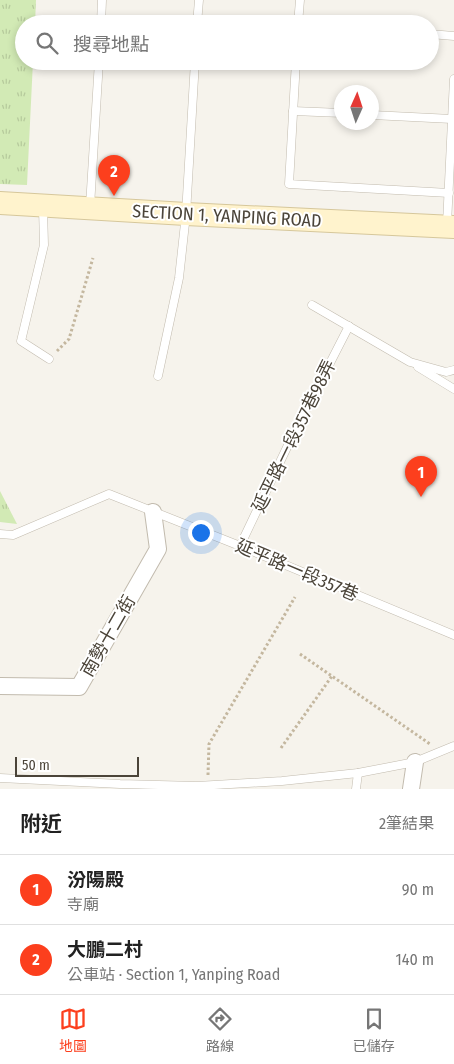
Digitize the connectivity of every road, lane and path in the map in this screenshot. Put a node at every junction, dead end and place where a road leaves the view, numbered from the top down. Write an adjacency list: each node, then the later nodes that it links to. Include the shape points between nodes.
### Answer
1 (102, 0): 4 (lane)
2 (199, 0): 5 (lane)
3 (300, 0): 6 (lane)
4 (101, 15)
5 (198, 15)
6 (299, 15)
7 (439, 35): 8 (lane)
8 (454, 36)
9 (98, 70): 20 (lane)
10 (194, 70): 21 (lane)
11 (295, 70): 13 (lane)
12 (454, 79): 16 (lane)
13 (293, 111): 14 (lane); 17 (lane, via 289,184)
14 (334, 113)
15 (379, 115): 16 (lane)
16 (452, 119): 17 (lane)
17 (449, 193): 22 (lane)
18 (0, 203): 19 (street, SECTION 1, YANPING ROAD)
19 (42, 206): 20 (street, SECTION 1, YANPING ROAD); 26 (lane, via 44,245 21,341)
20 (90, 208): 21 (street, SECTION 1, YANPING ROAD)
21 (186, 214): 22 (street, SECTION 1, YANPING ROAD); 29 (lane, via 179,278)
22 (450, 226)
23 (93, 258): 26 (path, via 68,339)
24 (312, 305): 25 (lane)
25 (349, 326): 27 (lane); 33 (lane, 延平路一段357巷98弄)
26 (49, 359)
27 (410, 362): 28 (lane, via 446,372); 30 (lane)
28 (454, 370)
29 (158, 376)
30 (454, 390)
31 (153, 512): 32 (lane, 延平路一段357巷, via 109,494 13,535); 33 (lane, 延平路一段357巷); 38 (street, 南勢十二街, via 158,549 78,687)
32 (0, 534)
33 (240, 546): 35 (lane, 延平路一段357巷)
34 (295, 598): 45 (path, via 209,744)
35 (454, 635)
36 (300, 654): 37 (path)
37 (332, 676): 40 (path); 41 (path)
38 (0, 686)
39 (454, 746): 41 (lane)
40 (281, 748)
41 (441, 751): 42 (lane)
42 (415, 762): 43 (lane); 49 (street)
43 (358, 773): 46 (lane); 48 (lane)
44 (0, 778): 47 (lane)
45 (208, 785): 46 (lane); 47 (lane)
46 (281, 785)
47 (197, 787)
48 (356, 789)
49 (411, 789)

